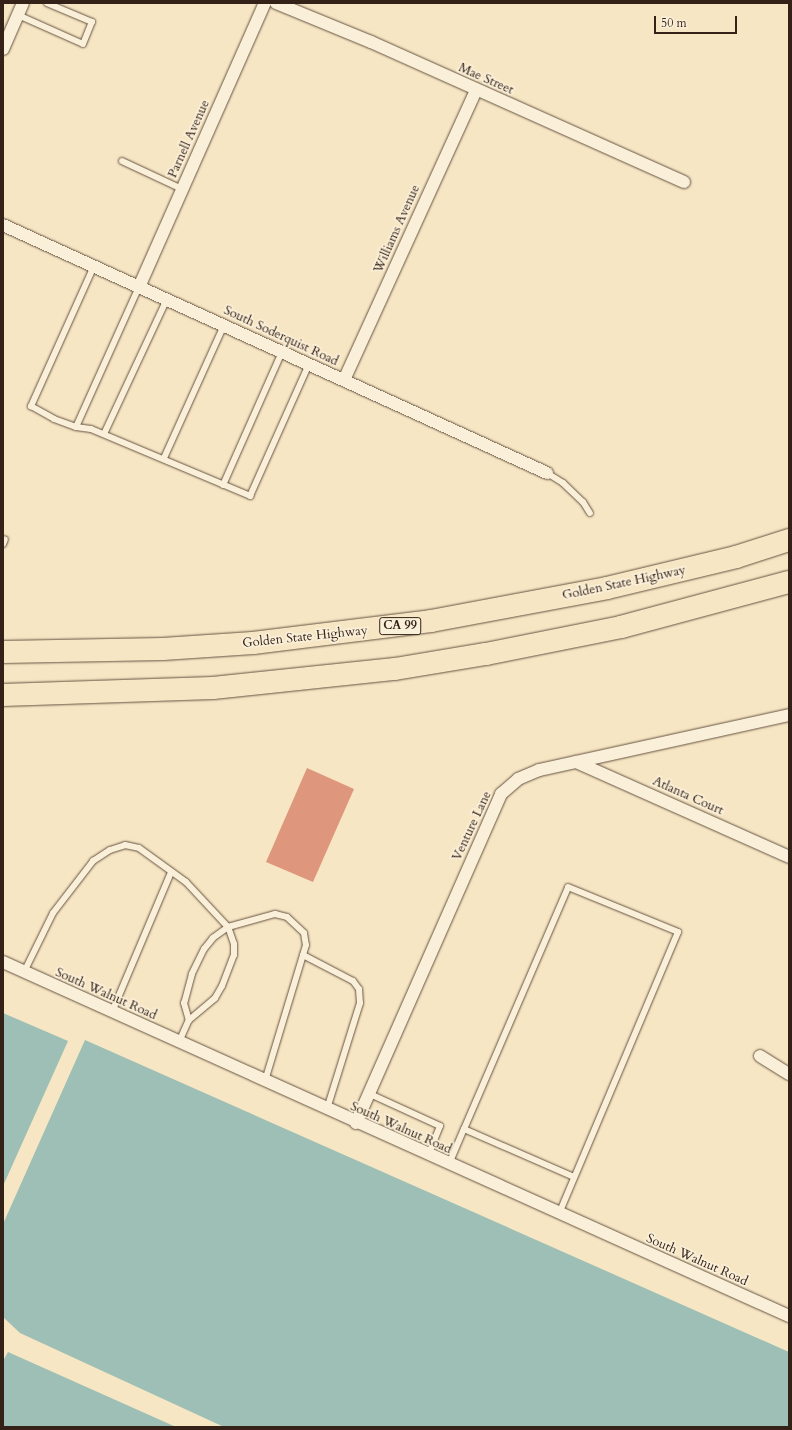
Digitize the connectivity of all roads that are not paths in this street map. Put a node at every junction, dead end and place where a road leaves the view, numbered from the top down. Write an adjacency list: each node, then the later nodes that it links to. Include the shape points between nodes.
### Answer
1 (23, 3): 5 (street)
2 (47, 3): 5 (lane, via 92,22 83,44)
3 (265, 3): 11 (street, Parnell Avenue)
4 (276, 3): 8 (street, Mae Street)
5 (18, 15): 6 (street)
6 (6, 34): 7 (street)
7 (3, 49)
8 (476, 90): 10 (street, Mae Street); 19 (street, Williams Avenue)
9 (122, 161): 11 (lane)
10 (684, 182)
11 (182, 189): 14 (street, Parnell Avenue)
12 (3, 224): 13 (street, South Soderquist Road)
13 (94, 266): 14 (street, South Soderquist Road); 20 (lane, via 31,406 54,419)
14 (139, 287): 15 (street, South Soderquist Road); 20 (lane)
15 (167, 299): 16 (street, South Soderquist Road); 21 (lane)
16 (224, 326): 17 (street, South Soderquist Road); 22 (lane)
17 (282, 352): 18 (street, South Soderquist Road); 24 (lane)
18 (309, 364): 19 (street, South Soderquist Road); 24 (lane, via 250,496)
19 (344, 380): 23 (street, South Soderquist Road)
20 (76, 427): 21 (lane)
21 (104, 434): 22 (lane)
22 (164, 458): 24 (lane)
23 (547, 473): 25 (lane, via 563,483 583,502)
24 (223, 485)
25 (590, 513)
26 (789, 540): 28 (highway, Golden State Highway / CA 99, via 736,557 607,588 431,622 253,643 156,649)
27 (789, 582): 29 (highway, via 710,605 584,635 396,669 213,688)
28 (3, 652)
29 (3, 695)
30 (789, 716): 31 (street, Venture Lane)
31 (576, 762): 32 (street, Atlanta Court); 44 (street, Venture Lane, via 539,770 518,779 501,794)
32 (789, 857)
33 (171, 872): 34 (lane, via 186,882); 37 (lane, via 139,848 125,845 93,860 53,913); 38 (lane)
34 (228, 927): 35 (lane, via 275,914 287,917 304,932 306,945); 39 (lane, via 204,949 192,974 184,1003); 39 (lane, via 234,944 234,955 222,986 215,998)
35 (303, 955): 43 (lane); 45 (lane, via 353,981 359,989 360,1003)
36 (3, 962): 37 (street, South Walnut Road)
37 (24, 972): 38 (street, South Walnut Road)
38 (112, 1012): 40 (street, South Walnut Road)
39 (189, 1020): 40 (lane)
40 (179, 1042): 43 (street, South Walnut Road)
41 (760, 1056): 42 (street)
42 (789, 1074)
43 (265, 1082): 45 (street, South Walnut Road)
44 (370, 1094): 46 (street, Venture Lane); 48 (lane, via 440,1126)
45 (327, 1110): 46 (street, South Walnut Road)
46 (356, 1123): 48 (street, South Walnut Road)
47 (464, 1129): 49 (lane); 50 (lane); 50 (lane, via 568,887 678,932)
48 (428, 1155): 49 (street, South Walnut Road)
49 (449, 1164): 51 (street, South Walnut Road)
50 (574, 1177): 51 (lane)
51 (559, 1214): 52 (street, South Walnut Road)
52 (789, 1316)

